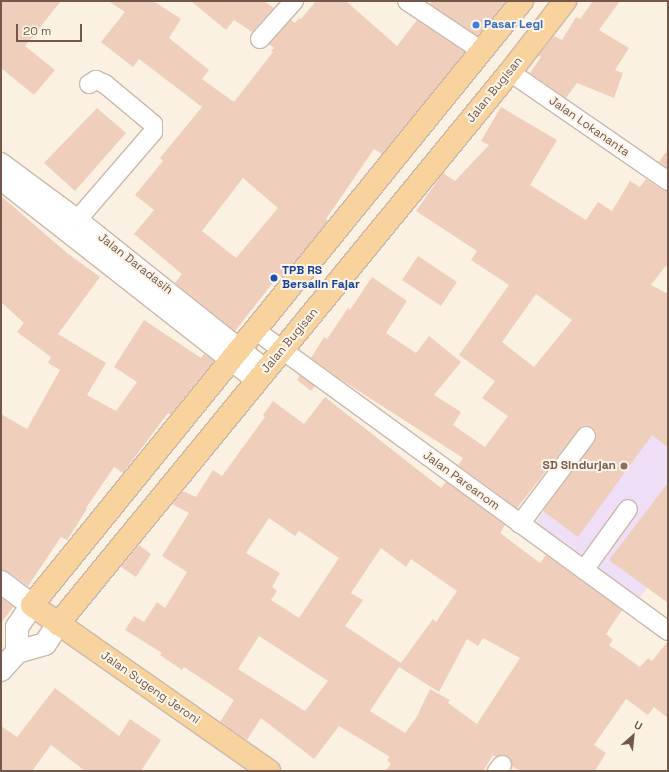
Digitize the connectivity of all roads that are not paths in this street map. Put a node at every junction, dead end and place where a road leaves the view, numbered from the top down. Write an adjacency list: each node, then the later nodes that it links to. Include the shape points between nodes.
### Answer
1 (294, 1): 5 (street)
2 (407, 1): 6 (street)
3 (522, 1): 6 (main road)
4 (565, 1): 7 (main road, Jalan Bugisan)
5 (260, 39)
6 (482, 52): 7 (main road); 13 (main road)
7 (510, 72): 11 (street, Jalan Lokananta); 14 (main road, Jalan Bugisan)
8 (89, 84): 12 (street, via 96,80 105,84 153,124 153,132)
9 (1, 162): 12 (street, Jalan Daradasih)
10 (1, 181): 15 (street, Jalan Daradasih)
11 (668, 181)
12 (78, 219): 15 (street, Jalan Daradasih)
13 (255, 330): 14 (street, Jalan Pareanom); 15 (main road)
14 (282, 351): 16 (main road, Jalan Bugisan); 19 (street, Jalan Pareanom)
15 (235, 353): 16 (street, Jalan Daradasih); 22 (main road)
16 (261, 375): 23 (main road, Jalan Bugisan)
17 (586, 436): 19 (street)
18 (628, 509): 20 (street)
19 (520, 524): 20 (street, Jalan Pareanom)
20 (584, 570): 24 (street, Jalan Pareanom)
21 (1, 582): 22 (street)
22 (32, 605): 23 (main road, Jalan Sugeng Jeroni); 25 (street, via 17,627)
23 (58, 624): 25 (street, via 45,644); 27 (main road, Jalan Sugeng Jeroni)
24 (668, 631)
25 (17, 652): 26 (street)
26 (1, 670)
27 (269, 771)

